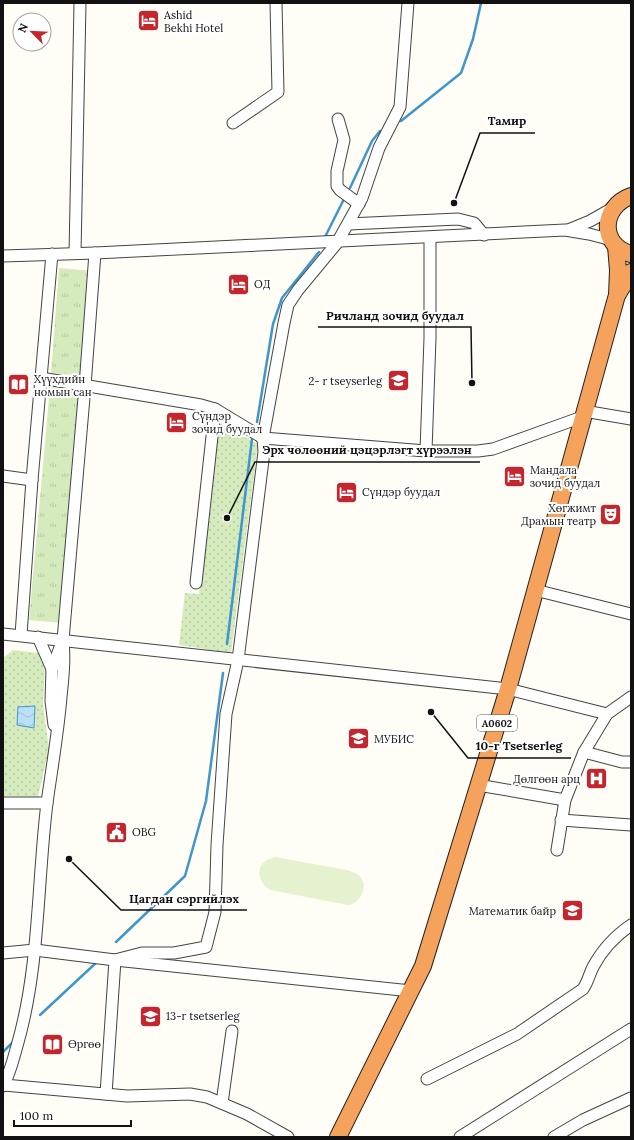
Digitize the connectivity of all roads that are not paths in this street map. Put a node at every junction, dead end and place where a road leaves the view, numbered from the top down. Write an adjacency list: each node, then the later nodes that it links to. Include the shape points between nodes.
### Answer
1 (80, 3): 15 (street)
2 (276, 3): 5 (street, via 278,92)
3 (408, 3): 7 (street, via 400,107 379,148)
4 (338, 119): 7 (street, via 344,140 337,171 338,186)
5 (233, 123)
6 (631, 196): 8 (highway)
7 (359, 204): 9 (street)
8 (613, 208): 10 (street, via 590,222); 14 (highway, A0602, via 608,224)
9 (348, 224): 11 (street, via 458,219 474,223); 13 (street)
10 (565, 230): 11 (street); 14 (street, via 589,234)
11 (484, 235): 12 (street)
12 (430, 238): 13 (street); 28 (street)
13 (337, 243): 16 (street); 27 (street, via 288,305)
14 (614, 243): 18 (highway, via 624,252); 21 (highway, A0602, via 618,270)
15 (75, 253): 16 (street); 17 (street)
16 (95, 253): 23 (street)
17 (52, 254): 19 (street); 22 (street)
18 (631, 254)
19 (3, 256)
20 (631, 272): 21 (highway, A0602)
21 (617, 295): 25 (highway, A0602)
22 (41, 378): 23 (street); 30 (street)
23 (85, 386): 24 (street); 37 (street)
24 (215, 409): 27 (street); 31 (street)
25 (583, 414): 26 (street); 28 (street, via 493,449); 32 (highway, A0602)
26 (631, 419)
27 (263, 438): 28 (street); 38 (street, via 264,452)
28 (426, 451)
29 (3, 476): 30 (street)
30 (32, 480): 35 (street)
31 (196, 583)
32 (535, 590): 33 (street); 40 (highway, A0602)
33 (631, 614)
34 (3, 634): 35 (street)
35 (21, 635): 36 (street)
36 (38, 637): 37 (street); 39 (street)
37 (63, 640): 38 (street); 39 (street); 43 (street, via 65,657)
38 (238, 660): 40 (street); 56 (street, via 226,714 215,912 206,947 174,953 142,953)
39 (52, 669): 43 (street, via 51,701)
40 (508, 690): 42 (street); 46 (highway, A0602)
41 (631, 697): 42 (street)
42 (607, 714): 44 (street)
43 (56, 745): 49 (street)
44 (584, 752): 45 (street); 47 (street)
45 (631, 762)
46 (478, 785): 47 (street); 57 (highway, A0602, via 423,966)
47 (565, 800): 50 (street)
48 (3, 802): 49 (street)
49 (47, 803): 54 (street)
50 (561, 820): 51 (street); 52 (street)
51 (631, 825)
52 (557, 850)
53 (631, 926): 60 (street, via 604,950 583,989 517,1034)
54 (35, 950): 55 (street); 56 (street); 61 (street, via 21,1034)
55 (3, 953)
56 (115, 960): 57 (street); 62 (street)
57 (411, 991): 66 (highway, A0602)
58 (631, 1029): 67 (street)
59 (232, 1031): 64 (street)
60 (427, 1079)
61 (3, 1086): 62 (street)
62 (106, 1094): 64 (street, via 190,1094)
63 (631, 1098): 68 (street, via 583,1120)
64 (222, 1103): 65 (street)
65 (288, 1137)
66 (338, 1137)
67 (460, 1137)
68 (554, 1137)

